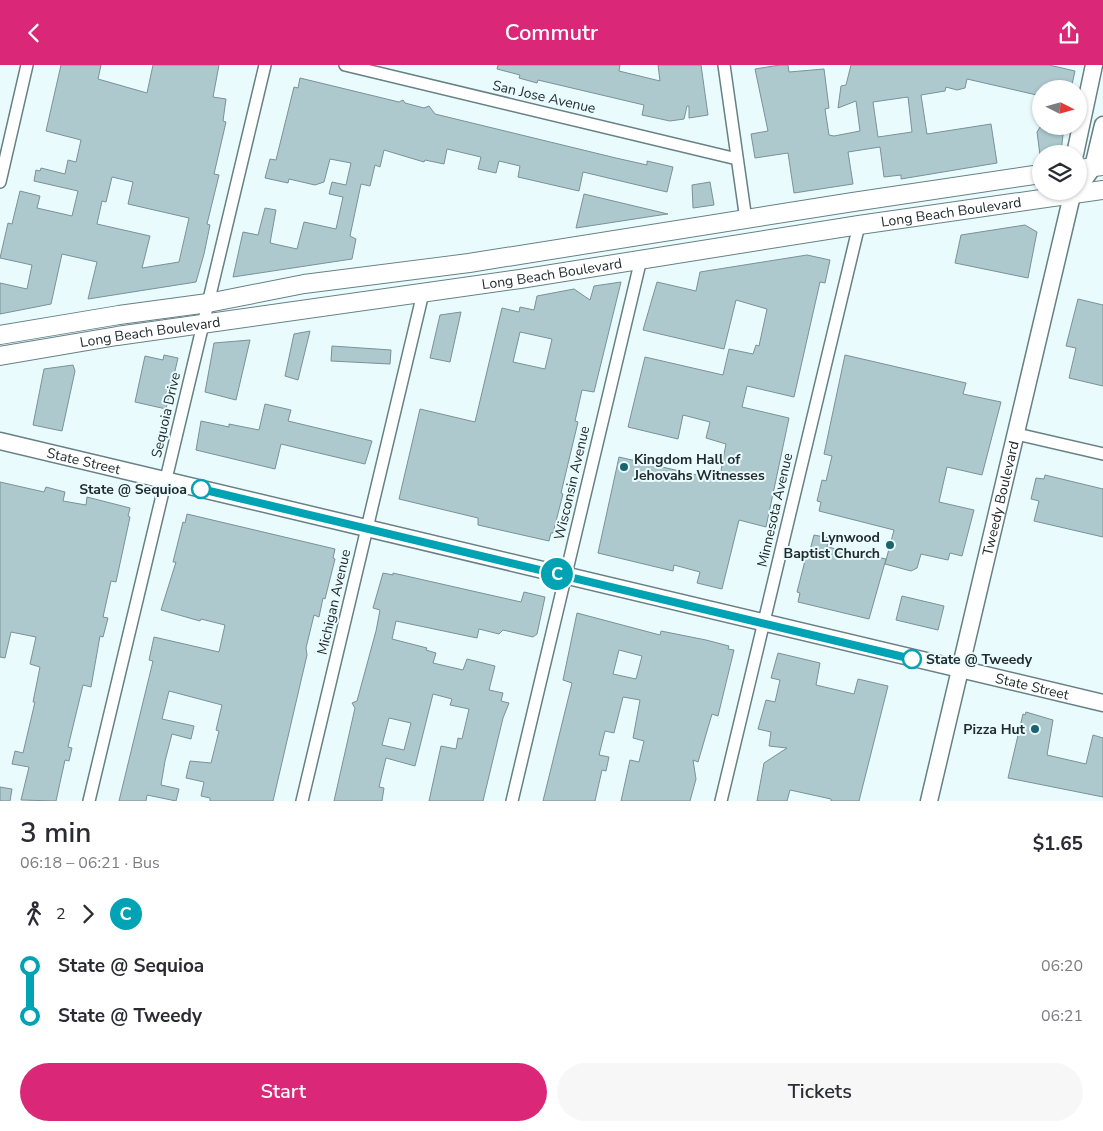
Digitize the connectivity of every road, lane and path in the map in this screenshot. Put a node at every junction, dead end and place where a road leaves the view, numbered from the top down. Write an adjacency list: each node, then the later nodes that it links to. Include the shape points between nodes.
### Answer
1 (27, 65): 11 (street)
2 (265, 65): 21 (street, Sequoia Drive)
3 (344, 65): 8 (street, San Jose Avenue)
4 (724, 65): 8 (street)
5 (1094, 65): 7 (main road)
6 (1103, 125): 9 (main road, Tweedy Boulevard)
7 (1076, 145)
8 (737, 159): 16 (street)
9 (1092, 167)
10 (1032, 175): 16 (main road, Long Beach Boulevard)
11 (0, 182)
12 (1103, 190): 13 (main road, Long Beach Boulevard)
13 (1087, 191)
14 (1032, 198): 17 (main road, Long Beach Boulevard)
15 (1073, 200): 25 (main road, Tweedy Boulevard)
16 (746, 220): 18 (main road, Long Beach Boulevard)
17 (859, 225): 19 (main road, Long Beach Boulevard); 31 (street, Minnesota Avenue)
18 (712, 226): 19 (main road, via 703,237 650,247 643,252); 21 (main road, Long Beach Boulevard, via 304,284)
19 (641, 259): 20 (main road, Long Beach Boulevard); 30 (street, Wisconsin Avenue)
20 (423, 293): 22 (main road, Long Beach Boulevard); 29 (street, Michigan Avenue)
21 (208, 303): 22 (street, Sequoia Drive); 23 (main road, Long Beach Boulevard)
22 (203, 324): 24 (main road, Long Beach Boulevard); 28 (street, Sequoia Drive)
23 (0, 335)
24 (0, 357)
25 (1017, 434): 27 (street); 32 (main road, Tweedy Boulevard)
26 (0, 441): 28 (main road, State Street)
27 (1103, 454)
28 (165, 480): 29 (main road, State Street); 34 (street, Sequoia Drive)
29 (367, 529): 30 (main road, State Street); 35 (street, Michigan Avenue)
30 (565, 576): 31 (main road, State Street); 36 (street, Wisconsin Avenue)
31 (763, 623): 32 (main road, State Street); 37 (street, Minnesota Avenue)
32 (961, 671): 33 (main road, State Street); 38 (main road, Tweedy Boulevard)
33 (1103, 703)
34 (88, 801)
35 (302, 801)
36 (512, 801)
37 (721, 801)
38 (929, 801)

